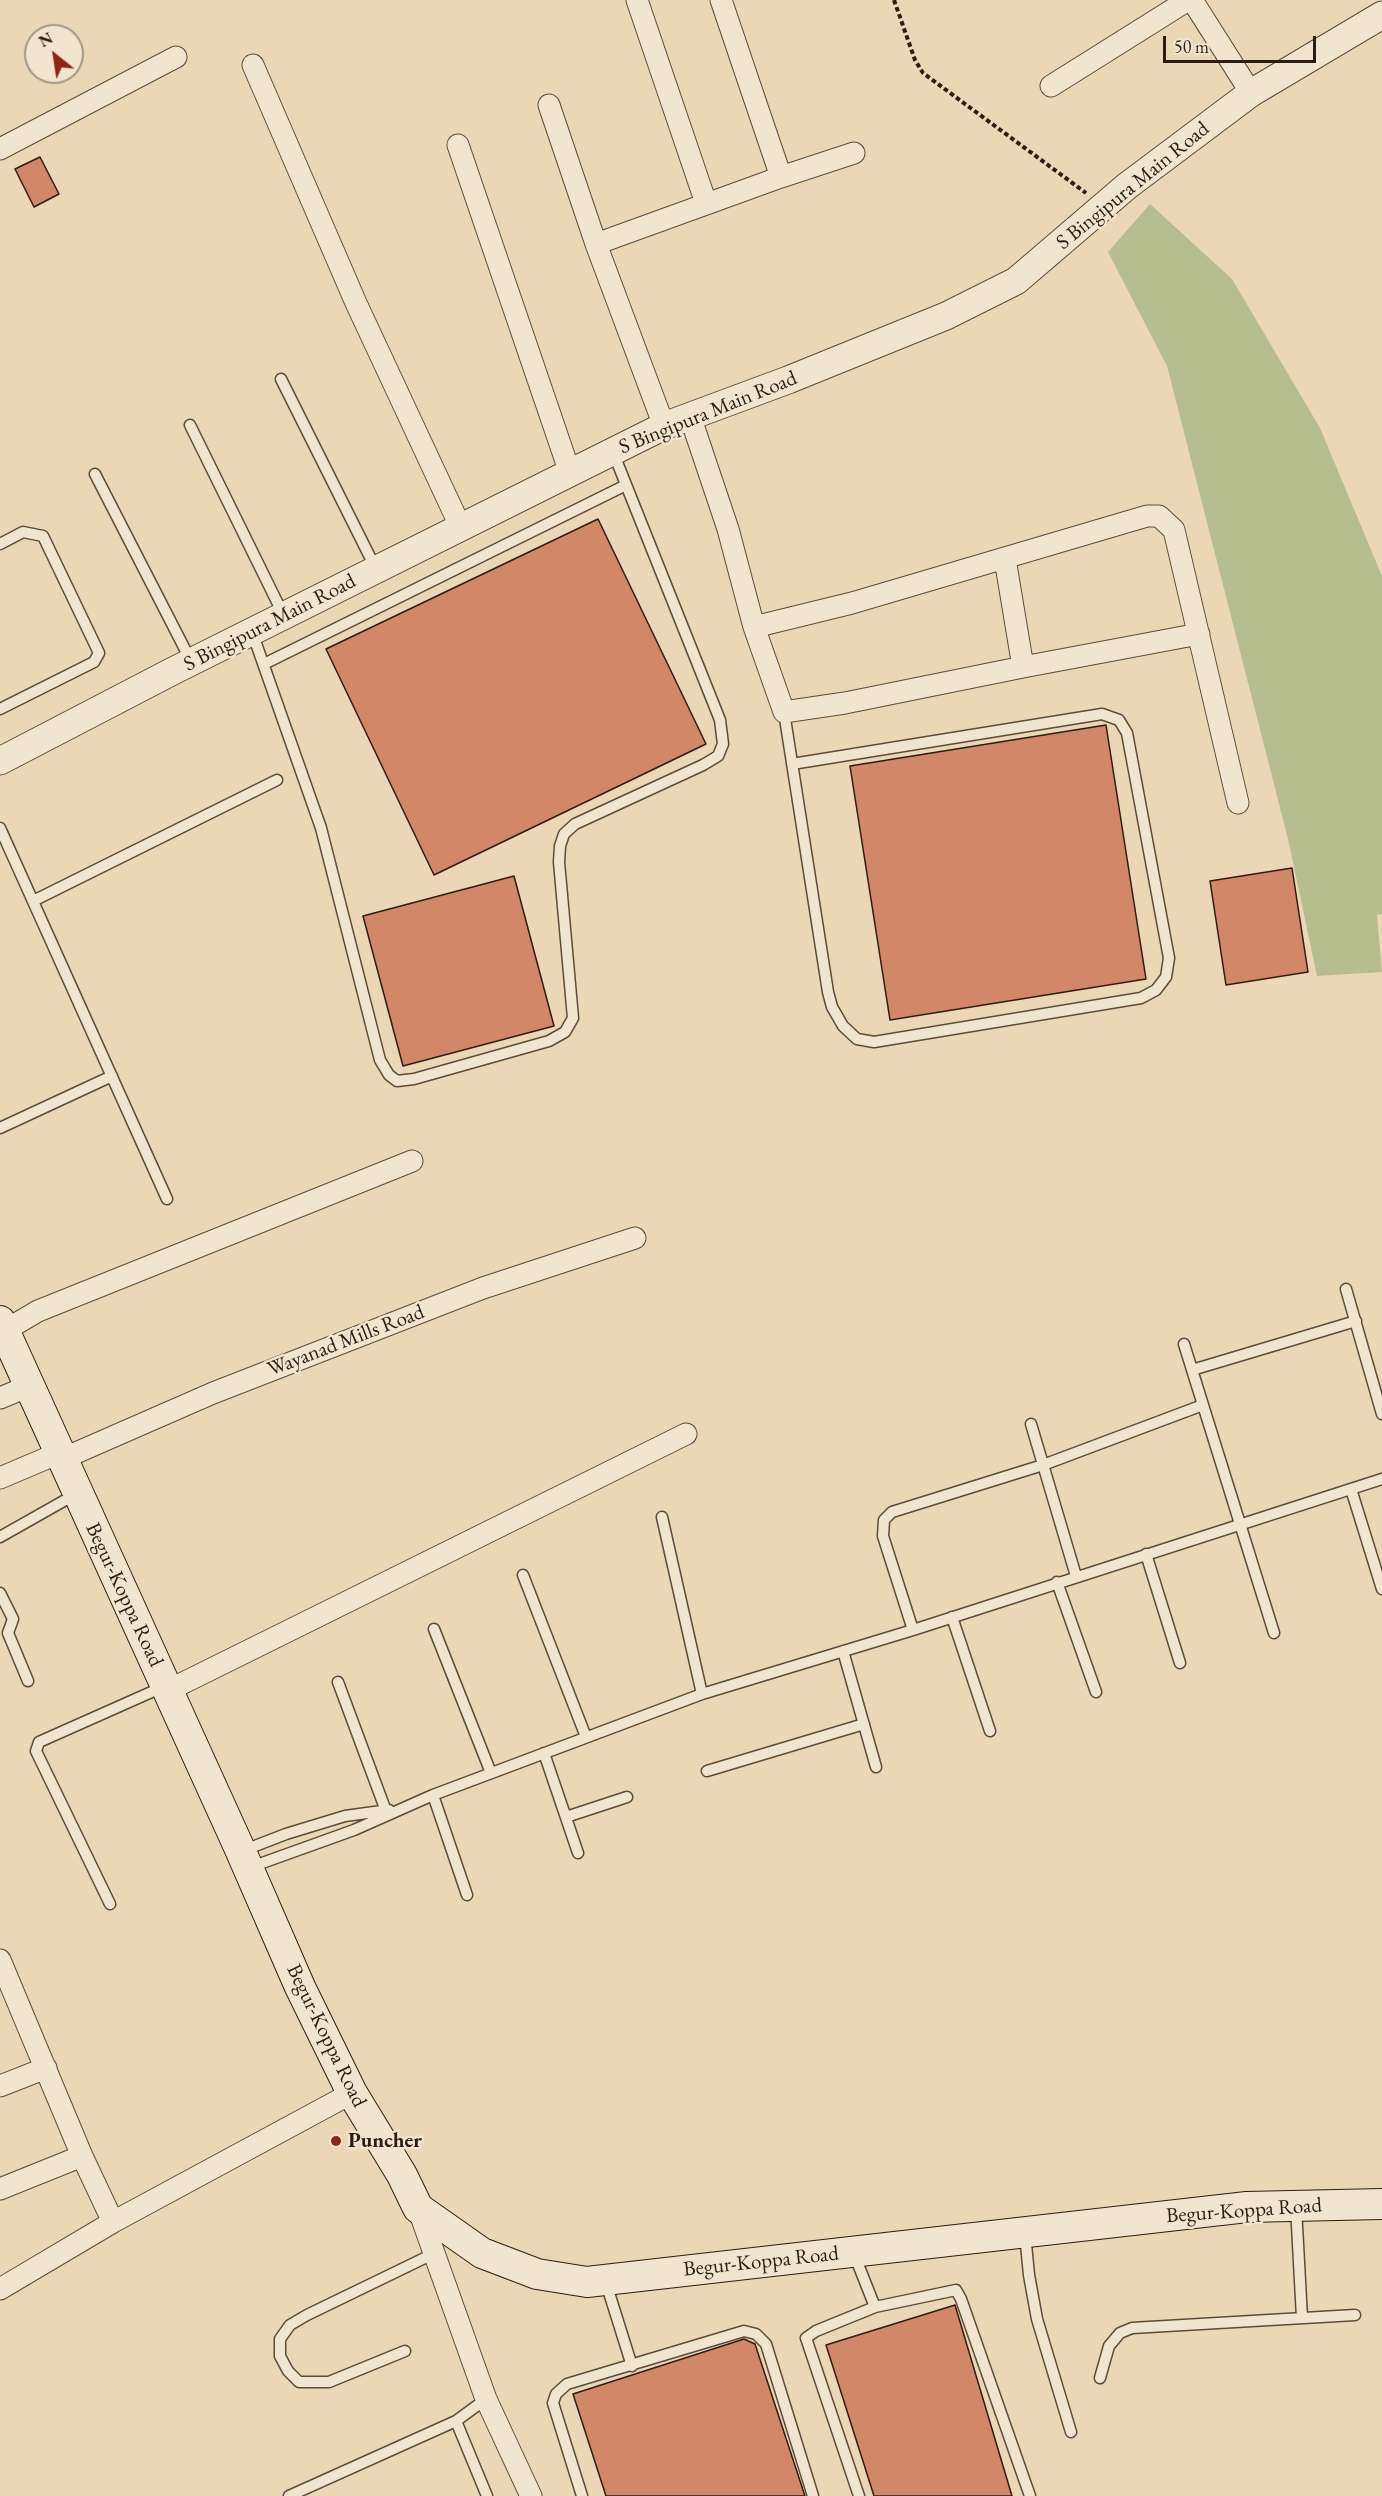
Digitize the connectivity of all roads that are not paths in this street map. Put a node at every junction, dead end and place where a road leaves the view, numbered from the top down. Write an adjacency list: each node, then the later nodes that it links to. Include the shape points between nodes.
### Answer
1 (637, 0): 14 (street)
2 (721, 0): 13 (street)
3 (1190, 0): 7 (street); 8 (street)
4 (1382, 15): 8 (street, S Bingipura Main Road)
5 (176, 57): 11 (street)
6 (253, 65): 24 (street, via 351,292)
7 (1051, 86)
8 (1251, 93): 17 (street, S Bingipura Main Road, via 1104,206 1016,280 889,340)
9 (549, 105): 15 (street)
10 (458, 145): 21 (street)
11 (0, 148)
12 (854, 153): 13 (street)
13 (781, 177): 14 (street)
14 (706, 203): 15 (street)
15 (596, 244): 19 (street)
16 (281, 379): 27 (lane)
17 (690, 416): 19 (street, S Bingipura Main Road); 29 (street, via 728,529)
18 (190, 425): 28 (lane)
19 (664, 426): 20 (street, S Bingipura Main Road)
20 (613, 452): 21 (street, S Bingipura Main Road); 23 (lane)
21 (570, 473): 24 (street, S Bingipura Main Road)
22 (95, 474): 32 (lane)
23 (626, 485): 33 (lane); 33 (lane, via 720,720 723,744 718,756 703,765 575,824 564,834 559,862 573,1018 565,1032 549,1041 414,1079 398,1082 388,1075 380,1060 321,828)
24 (461, 528): 27 (street, S Bingipura Main Road)
25 (0, 544): 35 (lane, via 23,532 43,536 99,653 94,662)
26 (1005, 559): 29 (street); 31 (street, via 1147,516 1159,516 1174,530); 34 (street)
27 (376, 570): 28 (street, S Bingipura Main Road)
28 (284, 616): 30 (street, S Bingipura Main Road)
29 (754, 627): 36 (street)
30 (252, 632): 32 (street, S Bingipura Main Road); 33 (lane)
31 (1199, 634): 34 (street); 40 (street)
32 (192, 662): 37 (street, S Bingipura Main Road)
33 (264, 664)
34 (1023, 667): 36 (street)
35 (0, 709)
36 (784, 712): 38 (lane)
37 (0, 761)
38 (792, 764): 38 (lane, via 828,992 838,1017 857,1039 874,1042 1141,998 1156,990 1166,977 1169,958 1127,733 1119,720 1102,714)
39 (277, 780): 42 (lane)
40 (1238, 803)
41 (0, 828): 42 (lane)
42 (33, 901): 43 (lane)
43 (112, 1076): 44 (lane); 46 (lane)
44 (0, 1128)
45 (412, 1161): 50 (street)
46 (167, 1199)
47 (635, 1238): 59 (street, Wayanad Mills Road, via 472,1292)
48 (1346, 1289): 49 (lane)
49 (1356, 1321): 52 (lane); 56 (lane)
50 (2, 1326): 53 (main road, Begur-Koppa Road)
51 (1184, 1344): 52 (lane)
52 (1192, 1370): 55 (lane)
53 (29, 1386): 54 (street); 59 (main road, Begur-Koppa Road)
54 (0, 1398)
55 (1203, 1405): 60 (lane); 66 (lane)
56 (1382, 1414)
57 (1030, 1424): 60 (lane)
58 (686, 1434): 82 (street)
59 (60, 1456): 61 (street, Wayanad Mills Road); 64 (main road, Begur-Koppa Road)
60 (1042, 1465): 70 (lane); 76 (lane, via 892,1512 884,1520 883,1536)
61 (0, 1478)
62 (1382, 1479): 63 (lane)
63 (1351, 1489): 66 (lane); 72 (lane)
64 (77, 1493): 67 (lane); 82 (main road, Begur-Koppa Road)
65 (662, 1517): 84 (lane)
66 (1240, 1524): 68 (lane); 77 (lane)
67 (0, 1537)
68 (1146, 1554): 70 (lane); 79 (lane)
69 (523, 1575): 87 (lane)
70 (1076, 1576): 71 (lane)
71 (1057, 1582): 74 (lane); 83 (lane)
72 (1382, 1588)
73 (0, 1593): 80 (lane, via 13,1619 8,1633)
74 (952, 1617): 76 (lane); 86 (lane)
75 (434, 1629): 91 (lane)
76 (913, 1630): 78 (lane)
77 (1274, 1633)
78 (843, 1651): 84 (lane); 85 (lane)
79 (1180, 1663)
80 (28, 1681)
81 (338, 1682): 94 (lane)
82 (166, 1688): 97 (main road, Begur-Koppa Road); 99 (lane, via 39,1742 36,1751)
83 (1096, 1692)
84 (702, 1694): 87 (lane)
85 (864, 1724): 89 (lane); 90 (lane)
86 (990, 1731)
87 (586, 1737): 88 (lane)
88 (544, 1753): 91 (lane); 95 (lane)
89 (876, 1767)
90 (707, 1771)
91 (490, 1773): 92 (lane)
92 (433, 1795): 94 (lane); 98 (lane)
93 (627, 1797): 95 (lane)
94 (392, 1810): 97 (lane, via 354,1830); 97 (lane, via 345,1816 286,1834)
95 (567, 1817): 96 (lane)
96 (578, 1853)
97 (244, 1860): 103 (main road, Begur-Koppa Road)
98 (467, 1895)
99 (110, 1904)
100 (0, 1960): 101 (street)
101 (46, 2068): 102 (street); 104 (street)
102 (0, 2086)
103 (352, 2093): 108 (main road, Begur-Koppa Road); 109 (street)
104 (82, 2156): 105 (street); 109 (street)
105 (0, 2189)
106 (1382, 2204): 107 (main road, Begur-Koppa Road)
107 (1296, 2206): 110 (main road, Begur-Koppa Road, via 1247,2206); 117 (lane)
108 (418, 2208): 112 (street); 113 (main road, Begur-Koppa Road, via 482,2253 537,2274 587,2282)
109 (113, 2222): 114 (street)
110 (1025, 2232): 111 (main road, Begur-Koppa Road); 123 (lane, via 1037,2319)
111 (853, 2251): 113 (main road, Begur-Koppa Road); 115 (lane)
112 (435, 2253): 118 (lane, via 307,2315 290,2325 280,2339 280,2356 299,2382 329,2382); 121 (street)
113 (605, 2280): 119 (lane)
114 (0, 2289)
115 (875, 2307): 129 (lane, via 806,2338); 130 (lane, via 956,2290)
116 (1355, 2315): 117 (lane)
117 (1302, 2318): 120 (lane, via 1132,2328 1120,2333 1109,2346)
118 (405, 2351)
119 (632, 2366): 127 (lane, via 567,2384 556,2394 553,2403); 128 (lane, via 744,2331 756,2334 766,2344)
120 (1100, 2378)
121 (486, 2399): 122 (lane); 126 (street)
122 (456, 2421): 124 (lane); 125 (lane)
123 (1071, 2432)
124 (289, 2496)
125 (487, 2496)
126 (531, 2496)
127 (582, 2496)
128 (813, 2496)
129 (859, 2496)
130 (1030, 2496)

